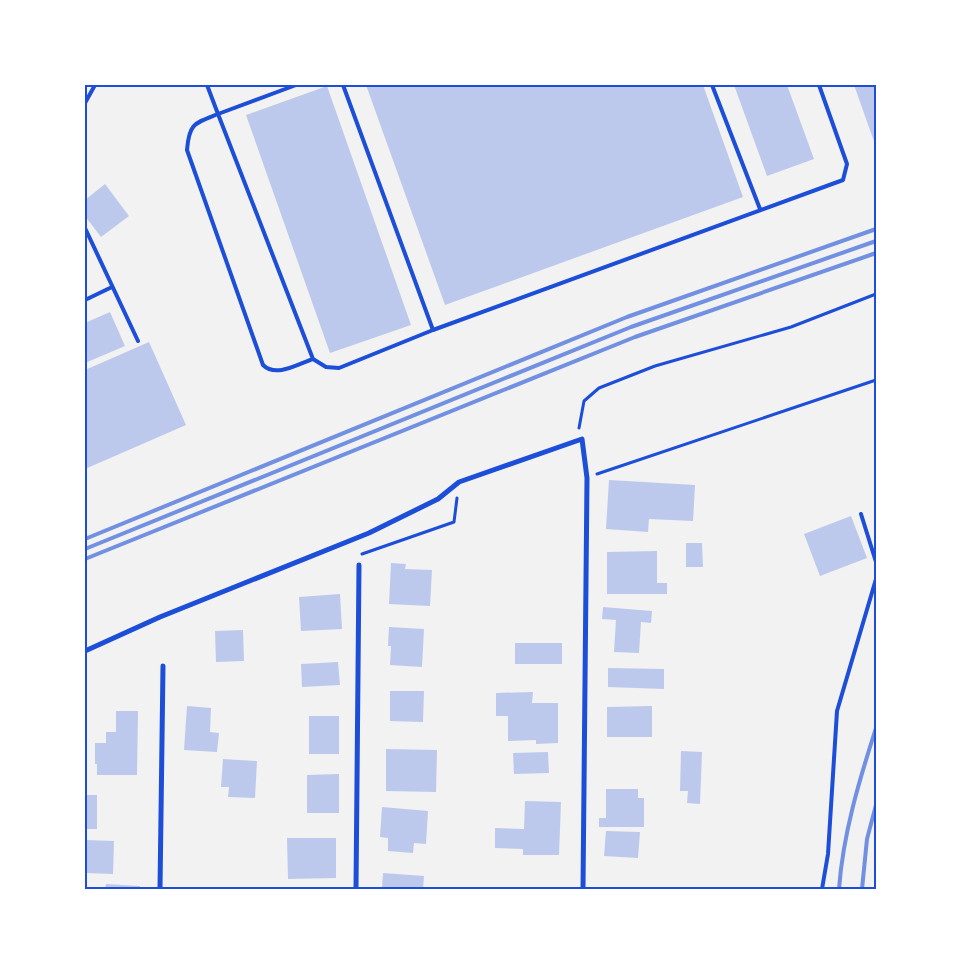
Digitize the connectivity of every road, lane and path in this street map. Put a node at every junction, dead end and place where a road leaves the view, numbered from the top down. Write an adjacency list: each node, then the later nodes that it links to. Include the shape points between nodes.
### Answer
1 (95, 85): 7 (lane)
2 (207, 85): 8 (lane)
3 (296, 85): 8 (lane)
4 (343, 85): 14 (lane)
5 (712, 85): 9 (lane)
6 (820, 85): 9 (lane, via 847,164 843,180)
7 (85, 103)
8 (218, 114): 16 (lane); 16 (lane, via 193,126 188,134 187,150 263,365 277,372)
9 (760, 209): 14 (lane)
10 (85, 228): 11 (lane)
11 (112, 287): 13 (lane); 15 (lane)
12 (876, 294): 18 (path, via 791,327 655,366 600,388 584,401 579,429)
13 (85, 300)
14 (432, 330): 16 (lane, via 339,368 326,367)
15 (138, 341)
16 (313, 359)
17 (876, 380): 19 (path)
18 (582, 439): 19 (street); 20 (street)
19 (587, 478): 30 (street)
20 (459, 482): 22 (path, via 454,522); 26 (street, via 438,499 369,532)
21 (861, 514): 23 (lane)
22 (359, 554)
23 (876, 562)
24 (359, 565): 29 (street)
25 (876, 579): 31 (lane, via 837,711 828,854)
26 (85, 650)
27 (163, 666): 28 (street)
28 (160, 889)
29 (356, 889)
30 (583, 889)
31 (822, 889)

